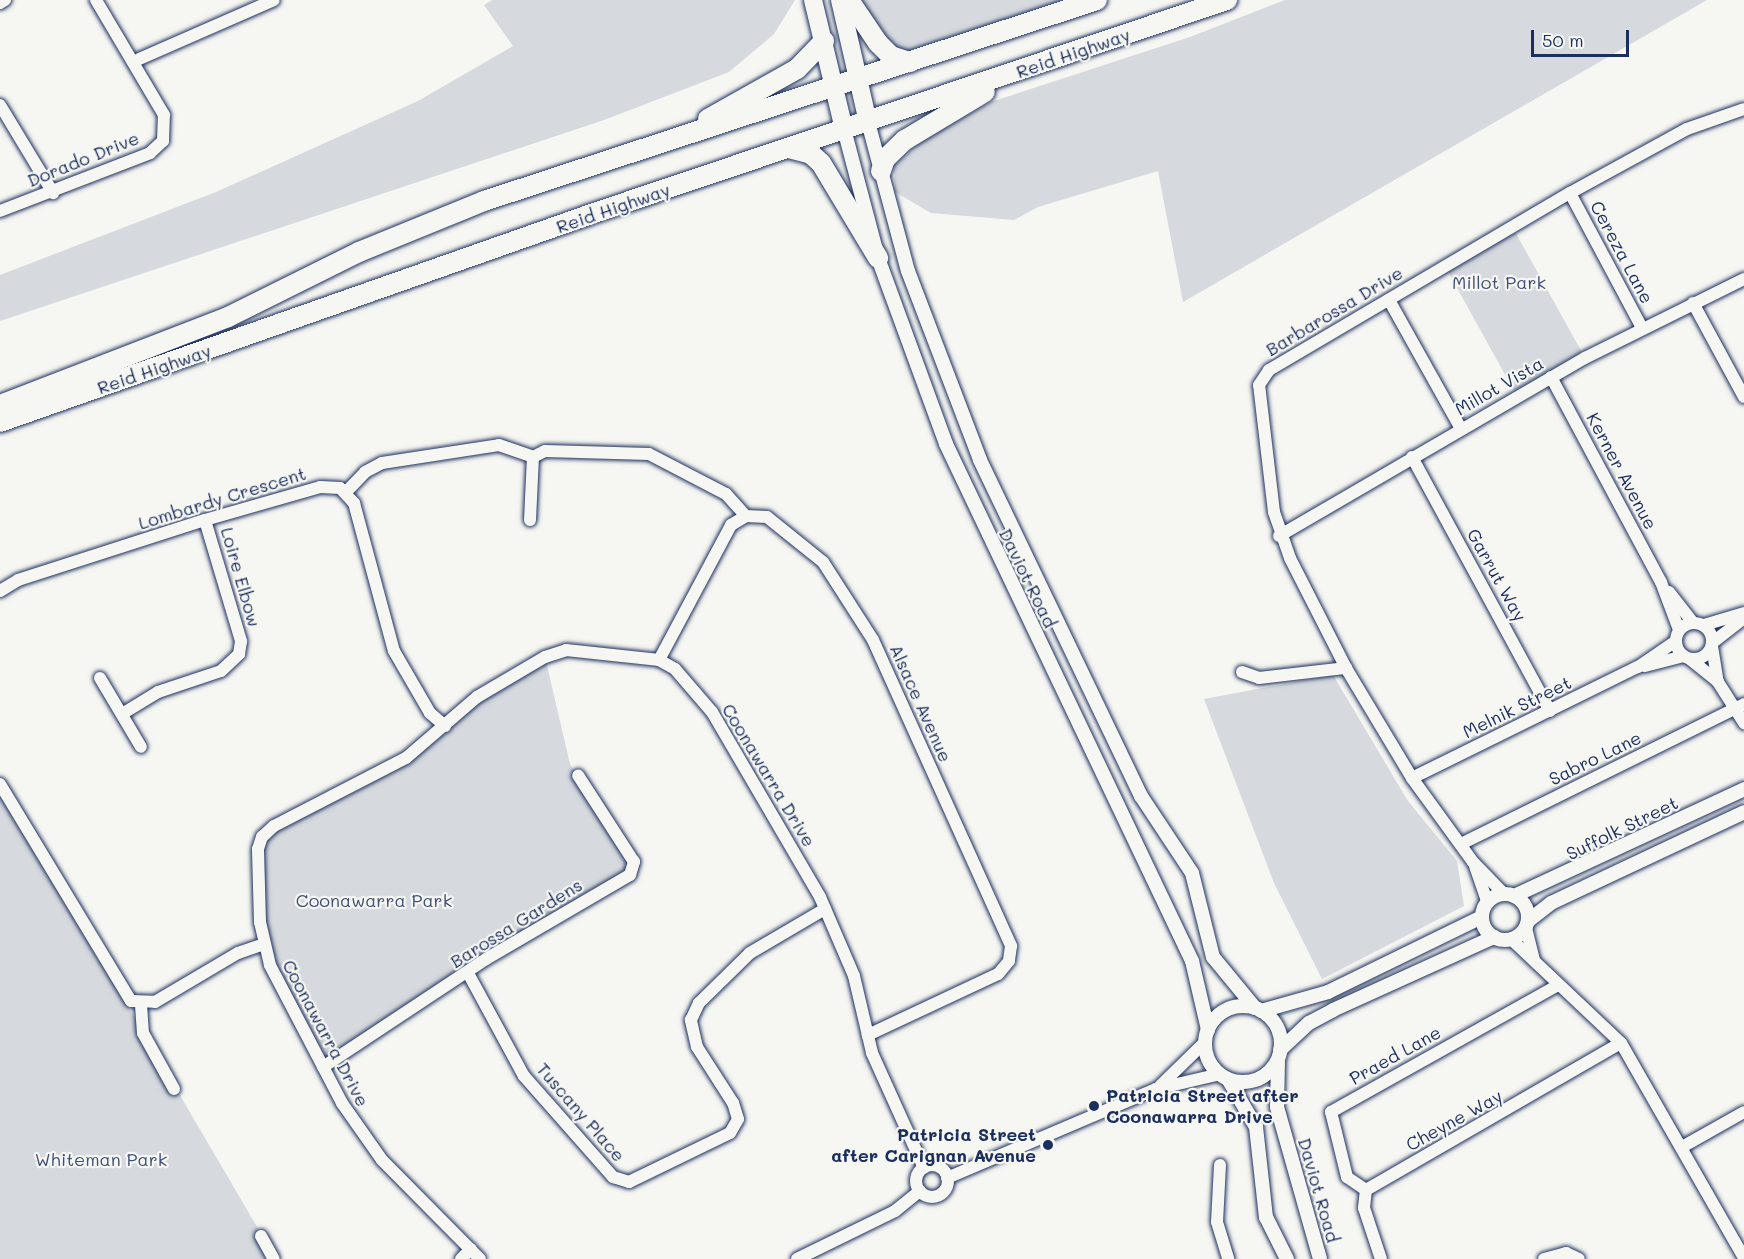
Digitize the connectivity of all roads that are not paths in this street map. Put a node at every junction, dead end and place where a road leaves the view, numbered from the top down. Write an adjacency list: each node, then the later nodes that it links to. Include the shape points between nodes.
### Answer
1 (5, 0): 9 (street)
2 (96, 0): 23 (street, Dorado Drive, via 164,115 163,141 150,153)
3 (274, 0): 10 (street)
4 (813, 0): 11 (main road)
5 (840, 0): 15 (main road)
6 (849, 0): 13 (highway, via 878,44 891,56)
7 (1097, 0): 13 (highway, Reid Highway)
8 (1227, 0): 14 (highway, Reid Highway)
9 (0, 3)
10 (257, 4): 12 (street)
11 (824, 41): 16 (main road); 25 (highway, via 797,69 713,117 522,177)
12 (139, 59)
13 (910, 62): 15 (highway, Reid Highway)
14 (1018, 72): 19 (highway, Reid Highway); 22 (highway, via 905,140 885,159)
15 (858, 81): 16 (highway, Reid Highway); 19 (main road)
16 (835, 89): 20 (main road); 25 (highway, Reid Highway)
17 (0, 105): 23 (street)
18 (1744, 109): 24 (street, Barbarossa Drive, via 1687,129)
19 (868, 122): 20 (highway, Reid Highway); 22 (street, Daviot Road)
20 (844, 129): 21 (highway, Reid Highway); 27 (street, Daviot Road)
21 (789, 148): 27 (highway, via 812,154 821,163); 35 (highway, Reid Highway)
22 (881, 171): 82 (street, Daviot Road, via 912,281 980,460 1141,796 1191,873 1213,957)
23 (53, 193): 26 (street, Dorado Drive)
24 (1570, 194): 29 (street, Barbarossa Drive); 31 (street, Cereza Lane)
25 (484, 201): 34 (highway, Reid Highway, via 358,252 228,317)
26 (0, 211)
27 (878, 258): 84 (street, Daviot Road, via 913,362 964,489 1192,960)
28 (1744, 279): 30 (street, Millot Vista)
29 (1389, 300): 36 (street); 43 (street, Barbarossa Drive, via 1262,378 1259,396)
30 (1693, 303): 31 (street, Millot Vista); 33 (street)
31 (1642, 328): 32 (street, Millot Vista)
32 (1551, 377): 36 (street, Millot Vista); 44 (street, Kerner Avenue)
33 (1744, 397)
34 (0, 405)
35 (0, 422)
36 (1461, 429): 38 (street, Millot Vista)
37 (532, 457): 39 (street, via 499,445 382,463 365,472); 40 (street, via 545,451 649,454 726,494); 42 (street)
38 (1412, 457): 43 (street, Millot Vista); 58 (street, Garrut Way)
39 (346, 492): 41 (street, Lombardy Crescent, via 320,487); 61 (street, via 354,503 394,651 430,713)
40 (746, 516): 51 (street, via 731,525); 83 (street, Alsace Avenue, via 767,517 823,562 873,640 1011,946 1010,961 998,974)
41 (205, 520): 45 (street, Lombardy Crescent, via 18,580); 59 (street, Loire Elbow, via 241,641 239,654 221,671 158,692)
42 (530, 520)
43 (1279, 536): 52 (street, Barbarossa Drive)
44 (1661, 582): 47 (street, Kerner Avenue); 48 (street, Kerner Avenue)
45 (0, 591)
46 (1744, 615): 47 (street); 49 (street)
47 (1698, 624): 48 (street, Melnik Street); 49 (street, Kerner Avenue)
48 (1678, 636): 50 (street, Kerner Avenue); 53 (street, Melnik Street)
49 (1712, 645): 50 (street, Melnik Street, via 1704,656); 56 (street)
50 (1688, 657): 53 (street, Melnik Street); 56 (street)
51 (658, 660): 61 (street, Coonawarra Drive, via 588,650 545,657 477,697); 72 (street, Coonawarra Drive, via 675,669 712,712)
52 (1346, 668): 54 (street, via 1259,678); 64 (street, Barbarossa Drive)
53 (1638, 668): 58 (street, Melnik Street)
54 (1242, 672)
55 (100, 678): 59 (street)
56 (1718, 682): 57 (street)
57 (1740, 706): 60 (street); 68 (street, Sabro Lane)
58 (1550, 711): 64 (street, Melnik Street)
59 (122, 714): 62 (street)
60 (1744, 723)
61 (445, 726): 77 (street, Coonawarra Drive, via 406,758 284,820 262,837 258,849)
62 (141, 747)
63 (578, 775): 79 (street, Barossa Gardens, via 634,862 630,875)
64 (1412, 778): 68 (street, Barbarossa Drive)
65 (0, 784): 81 (street, via 123,994)
66 (1744, 789): 70 (street, Suffolk Street)
67 (1744, 812): 74 (street, Suffolk Street, via 1551,903)
68 (1461, 844): 69 (street, Barbarossa Drive)
69 (1473, 862): 70 (street, Barbarossa Drive); 71 (street, Barbarossa Drive)
70 (1509, 895): 71 (street); 74 (street, via 1526,907)
71 (1488, 903): 73 (street)
72 (825, 909): 79 (street, Tuscany Place, via 750,953 699,1003 692,1020 697,1047 733,1103 738,1119 730,1133 629,1182 613,1177 524,1076); 83 (street, Coonawarra Drive, via 854,976)
73 (1482, 917): 75 (street); 82 (street, via 1328,992)
74 (1527, 925): 76 (street); 78 (street)
75 (1494, 937): 76 (street); 86 (street, via 1476,942 1309,1023)
76 (1511, 939): 78 (street)
77 (264, 944): 81 (street, via 237,953 155,1002); 87 (street, Coonawarra Drive, via 270,965)
78 (1534, 959): 80 (street)
79 (468, 973): 87 (street, Barossa Gardens)
80 (1556, 986): 85 (street); 96 (street, Praed Lane, via 1331,1112 1347,1177)
81 (141, 1005): 89 (street, via 143,1033)
82 (1258, 1010): 84 (street, via 1227,1010); 86 (street, via 1278,1031)
83 (868, 1035): 94 (street, Coonawarra Drive)
84 (1207, 1036): 88 (street, via 1209,1060); 90 (street)
85 (1621, 1043): 92 (street); 96 (street, Cheyne Way)
86 (1279, 1055): 88 (street, via 1260,1078); 107 (street, Daviot Road, via 1277,1107)
87 (323, 1067): 99 (street, Coonawarra Drive, via 376,1153)
88 (1224, 1077): 90 (street); 106 (street, via 1256,1127 1266,1217)
89 (174, 1089)
90 (1156, 1089): 95 (street)
91 (1744, 1112): 92 (street)
92 (1682, 1147): 100 (street)
93 (1220, 1165): 105 (street, via 1217,1222)
94 (924, 1168): 95 (street, via 935,1166); 97 (street, via 916,1179)
95 (947, 1178): 97 (street, via 945,1190 936,1197)
96 (1366, 1190): 108 (street, via 1364,1208)
97 (920, 1191): 104 (street, via 895,1211)
98 (261, 1236): 101 (street)
99 (471, 1249): 102 (street); 103 (street, Coonawarra Drive)
100 (1744, 1258)
101 (274, 1259)
102 (461, 1259)
103 (480, 1259)
104 (797, 1259)
105 (1228, 1259)
106 (1287, 1259)
107 (1320, 1259)
108 (1381, 1259)
109 (1544, 1259): 110 (street, via 1566,1253)
110 (1579, 1259)

